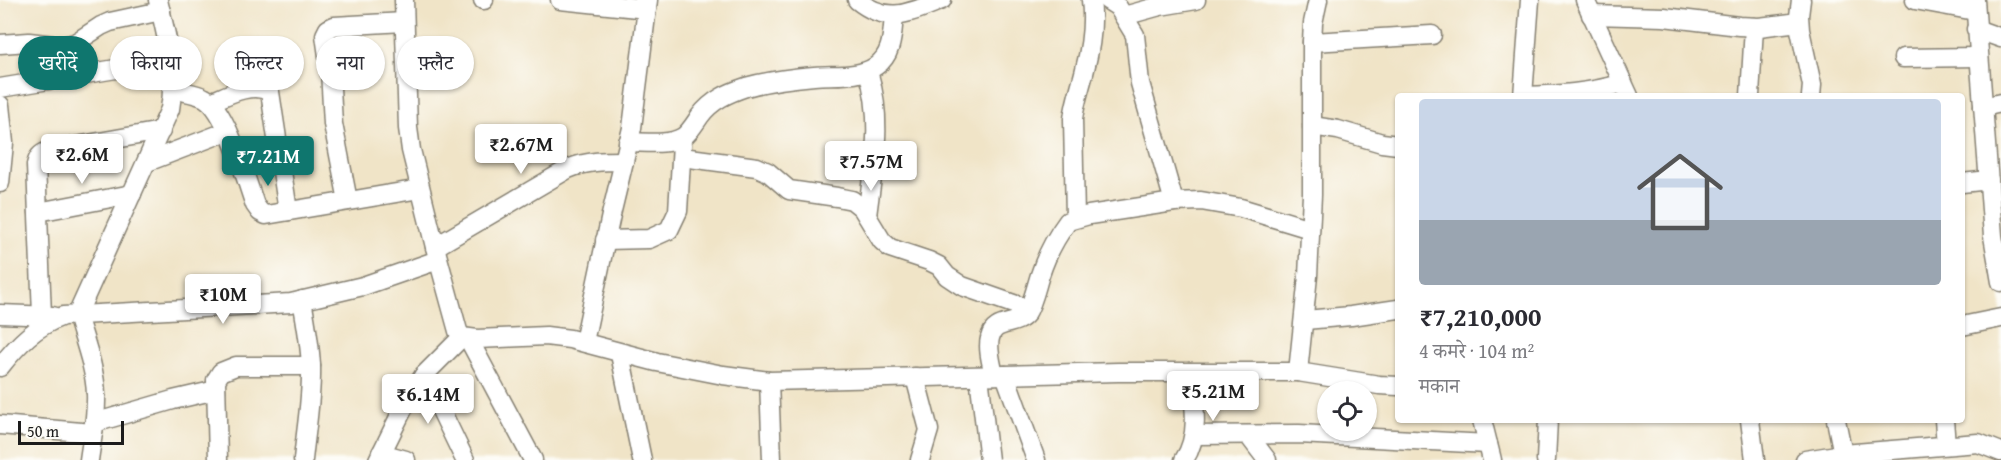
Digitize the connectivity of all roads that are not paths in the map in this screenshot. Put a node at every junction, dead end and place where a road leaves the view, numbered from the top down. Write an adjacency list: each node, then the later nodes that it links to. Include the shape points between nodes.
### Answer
1 (404, 0): 18 (street)
2 (560, 0): 12 (street)
3 (857, 0): 16 (street, via 880,14)
4 (942, 0): 16 (street)
5 (1091, 0): 62 (street, via 1092,32 1073,119)
6 (1107, 0): 17 (street)
7 (1196, 0): 17 (street)
8 (1318, 0): 25 (street)
9 (1530, 0): 34 (street)
10 (1802, 0): 19 (street)
11 (1915, 0): 13 (street)
12 (647, 5): 46 (street)
13 (1975, 5): 21 (street)
14 (159, 6): 23 (street); 26 (street, via 110,22 63,46)
15 (1588, 7): 20 (street); 33 (street)
16 (894, 16): 30 (street, via 886,56)
17 (1124, 16): 57 (street, via 1135,35 1140,83)
18 (405, 22): 54 (street, via 408,128); 56 (street, via 334,26 325,34 333,124)
19 (1799, 22): 20 (street); 37 (street)
20 (1754, 27): 36 (street)
21 (1976, 29): 24 (street); 27 (street)
22 (1432, 35): 25 (street)
23 (166, 36)
24 (2001, 38)
25 (1312, 42): 42 (street)
26 (0, 44)
27 (1978, 57): 28 (street); 41 (street)
28 (1903, 58)
29 (110, 70): 31 (street)
30 (868, 71): 45 (street, via 785,79 730,93 711,104); 61 (street, via 877,125)
31 (0, 88)
32 (173, 90): 38 (street); 43 (street)
33 (1626, 90): 35 (street)
34 (1523, 93)
35 (1583, 93)
36 (1750, 93)
37 (1814, 93)
38 (211, 102): 44 (street); 58 (street, via 242,90 264,88 270,92)
39 (2001, 103): 41 (street)
40 (0, 105): 52 (street, via 4,143)
41 (1983, 107): 51 (street)
42 (1312, 126): 47 (street); 63 (street)
43 (161, 131): 50 (street); 59 (street, via 41,154 36,165)
44 (228, 131): 50 (street); 58 (street, via 260,212 266,215)
45 (682, 137): 46 (street, via 662,142); 48 (street)
46 (628, 142): 49 (street)
47 (1395, 145)
48 (682, 157): 61 (street, via 757,167 789,190 852,200); 64 (street, via 678,211 669,231 649,239)
49 (624, 161): 64 (street); 65 (street, via 595,161 568,169)
50 (147, 162): 55 (street)
51 (1989, 180): 53 (street); 60 (street)
52 (0, 183)
53 (1965, 183)
54 (420, 189): 56 (street); 65 (street)
55 (132, 194): 59 (street); 72 (street)
56 (348, 201): 58 (street)
57 (1174, 202): 62 (street); 63 (street, via 1220,202)
58 (288, 211)
59 (38, 212): 71 (street)
60 (1996, 215): 66 (street)
61 (867, 216): 68 (street, via 890,248 939,266 962,286)
62 (1076, 218): 68 (street, via 1068,221 1056,239)
63 (1310, 229): 74 (street)
64 (605, 240): 77 (street)
65 (436, 254): 67 (street, via 363,286); 76 (street, via 458,331)
66 (2001, 282)
67 (302, 300): 72 (street); 79 (street)
68 (1028, 309): 84 (street, via 1024,316 993,331 989,340)
69 (1395, 309): 74 (street)
70 (0, 314): 71 (street)
71 (42, 315): 72 (street)
72 (70, 315): 80 (street, via 47,322 33,332); 95 (street, via 90,358 96,392)
73 (2001, 318): 75 (street)
74 (1305, 320): 82 (street)
75 (1965, 325)
76 (465, 338): 77 (street, via 546,336); 83 (street); 109 (street)
77 (584, 342): 78 (street)
78 (620, 354): 86 (street); 110 (street)
79 (311, 366): 88 (street, via 228,368 216,380); 106 (street)
80 (0, 367)
81 (1190, 372): 82 (street); 84 (street); 96 (street)
82 (1298, 372): 87 (street)
83 (424, 375): 102 (street); 108 (street)
84 (992, 375): 85 (street); 113 (street); 114 (street)
85 (915, 377): 86 (street); 112 (street, via 929,430)
86 (769, 381): 111 (street)
87 (1395, 386)
88 (216, 390): 95 (street, via 173,400); 105 (street)
89 (1483, 423): 100 (street)
90 (1548, 423): 117 (street)
91 (1750, 423): 118 (street)
92 (1836, 423): 103 (street)
93 (1944, 423): 98 (street)
94 (0, 425): 95 (street)
95 (94, 428): 104 (street)
96 (1194, 435): 97 (street); 115 (street)
97 (1248, 435): 99 (street, via 1299,434); 116 (street)
98 (1946, 445): 101 (street, via 1978,443); 103 (street)
99 (1460, 452): 100 (street)
100 (1490, 452)
101 (2001, 452)
102 (380, 456): 107 (street)
103 (1834, 457): 119 (street)
104 (89, 460)
105 (218, 460)
106 (303, 460)
107 (406, 460)
108 (465, 460)
109 (533, 460)
110 (642, 460)
111 (772, 460)
112 (920, 460)
113 (989, 460)
114 (1036, 460)
115 (1184, 460)
116 (1267, 460)
117 (1546, 460)
118 (1755, 460)
119 (1805, 460)

